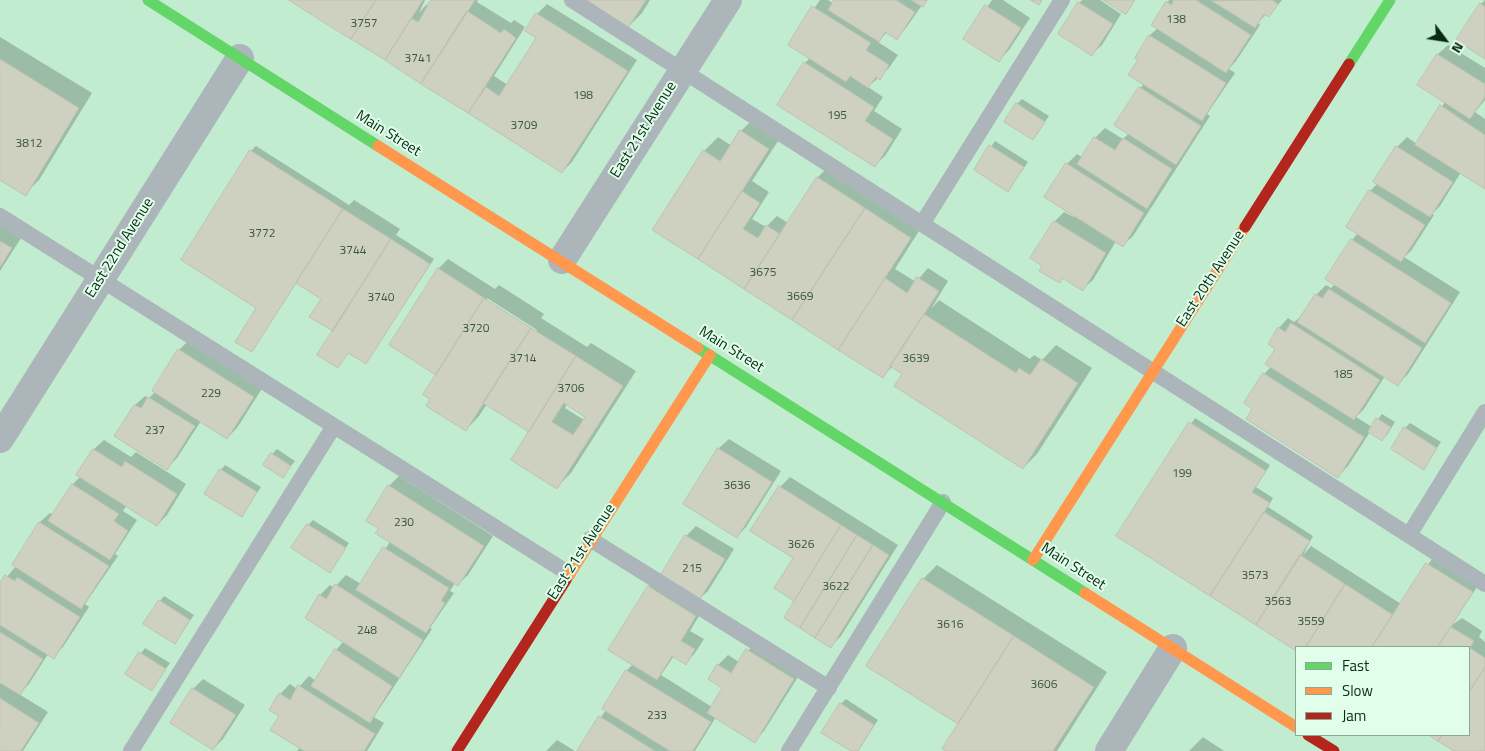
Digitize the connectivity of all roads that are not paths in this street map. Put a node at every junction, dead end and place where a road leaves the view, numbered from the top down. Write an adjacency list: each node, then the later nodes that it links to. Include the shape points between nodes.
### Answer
1 (148, 0): 6 (main road, Main Street)
2 (572, 0): 7 (lane)
3 (728, 0): 7 (street, East 21st Avenue)
4 (1062, 0): 9 (lane)
5 (1390, 0): 13 (main road, East 20th Avenue)
6 (240, 58): 10 (main road, Main Street); 11 (street, East 22nd Avenue)
7 (682, 70): 9 (lane); 10 (street, East 21st Avenue)
8 (0, 216): 11 (lane)
9 (922, 224): 13 (lane)
10 (562, 260): 12 (main road, Main Street)
11 (100, 278): 15 (lane); 16 (street, East 22nd Avenue)
12 (710, 355): 17 (main road, Main Street); 19 (main road, East 21st Avenue)
13 (1152, 370): 18 (lane); 20 (main road, East 20th Avenue)
14 (1485, 412): 18 (lane)
15 (334, 426): 21 (lane); 27 (lane)
16 (0, 439)
17 (943, 502): 20 (main road, Main Street); 24 (lane)
18 (1409, 535): 22 (lane)
19 (590, 539): 21 (main road, East 21st Avenue); 24 (lane)
20 (1033, 560): 23 (main road, Main Street)
21 (568, 574): 28 (main road, East 21st Avenue)
22 (1485, 584)
23 (1173, 648): 25 (main road, Main Street); 30 (street)
24 (829, 688): 29 (lane)
25 (1295, 726)
26 (1310, 736): 31 (main road)
27 (131, 751)
28 (457, 751)
29 (789, 751)
30 (1109, 751)
31 (1334, 751)

